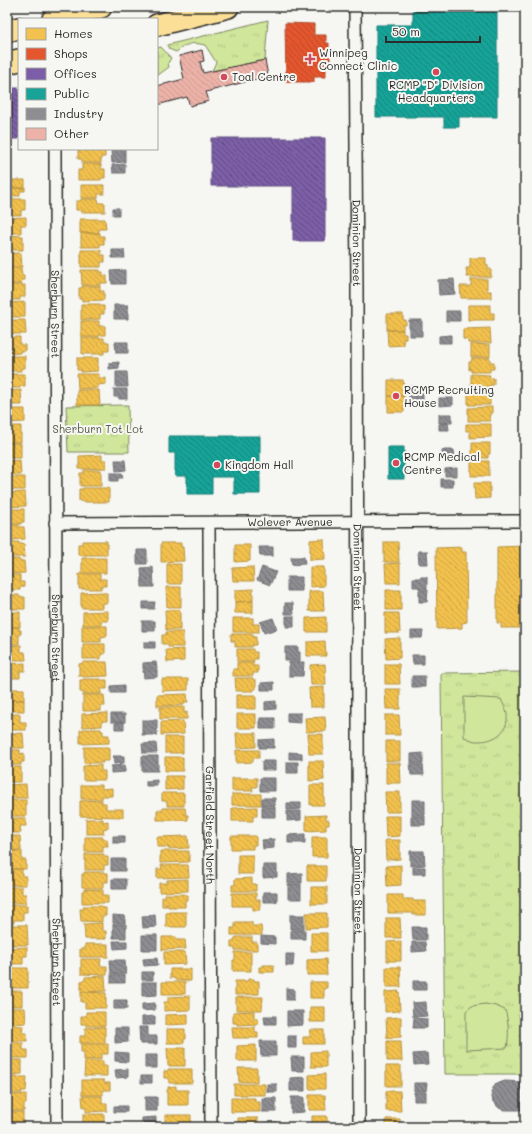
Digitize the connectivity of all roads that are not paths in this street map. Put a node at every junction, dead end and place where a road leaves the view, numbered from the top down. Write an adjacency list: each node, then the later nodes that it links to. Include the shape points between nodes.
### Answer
1 (54, 7): 5 (street)
2 (100, 7): 6 (highway)
3 (228, 7): 7 (highway)
4 (356, 7): 13 (street, Dominion Street)
5 (54, 18)
6 (58, 18)
7 (158, 25)
8 (18, 28): 9 (highway)
9 (7, 31)
10 (18, 60): 11 (highway)
11 (7, 63)
12 (54, 150): 16 (street, Sherburn Street)
13 (358, 522): 14 (street, Wolever Avenue); 15 (street, Wolever Avenue); 19 (street, Dominion Street)
14 (525, 522)
15 (210, 523): 16 (street, Wolever Avenue); 18 (street, Garfield Street North)
16 (55, 524): 17 (street, Sherburn Street)
17 (57, 1127)
18 (211, 1127)
19 (359, 1127)

